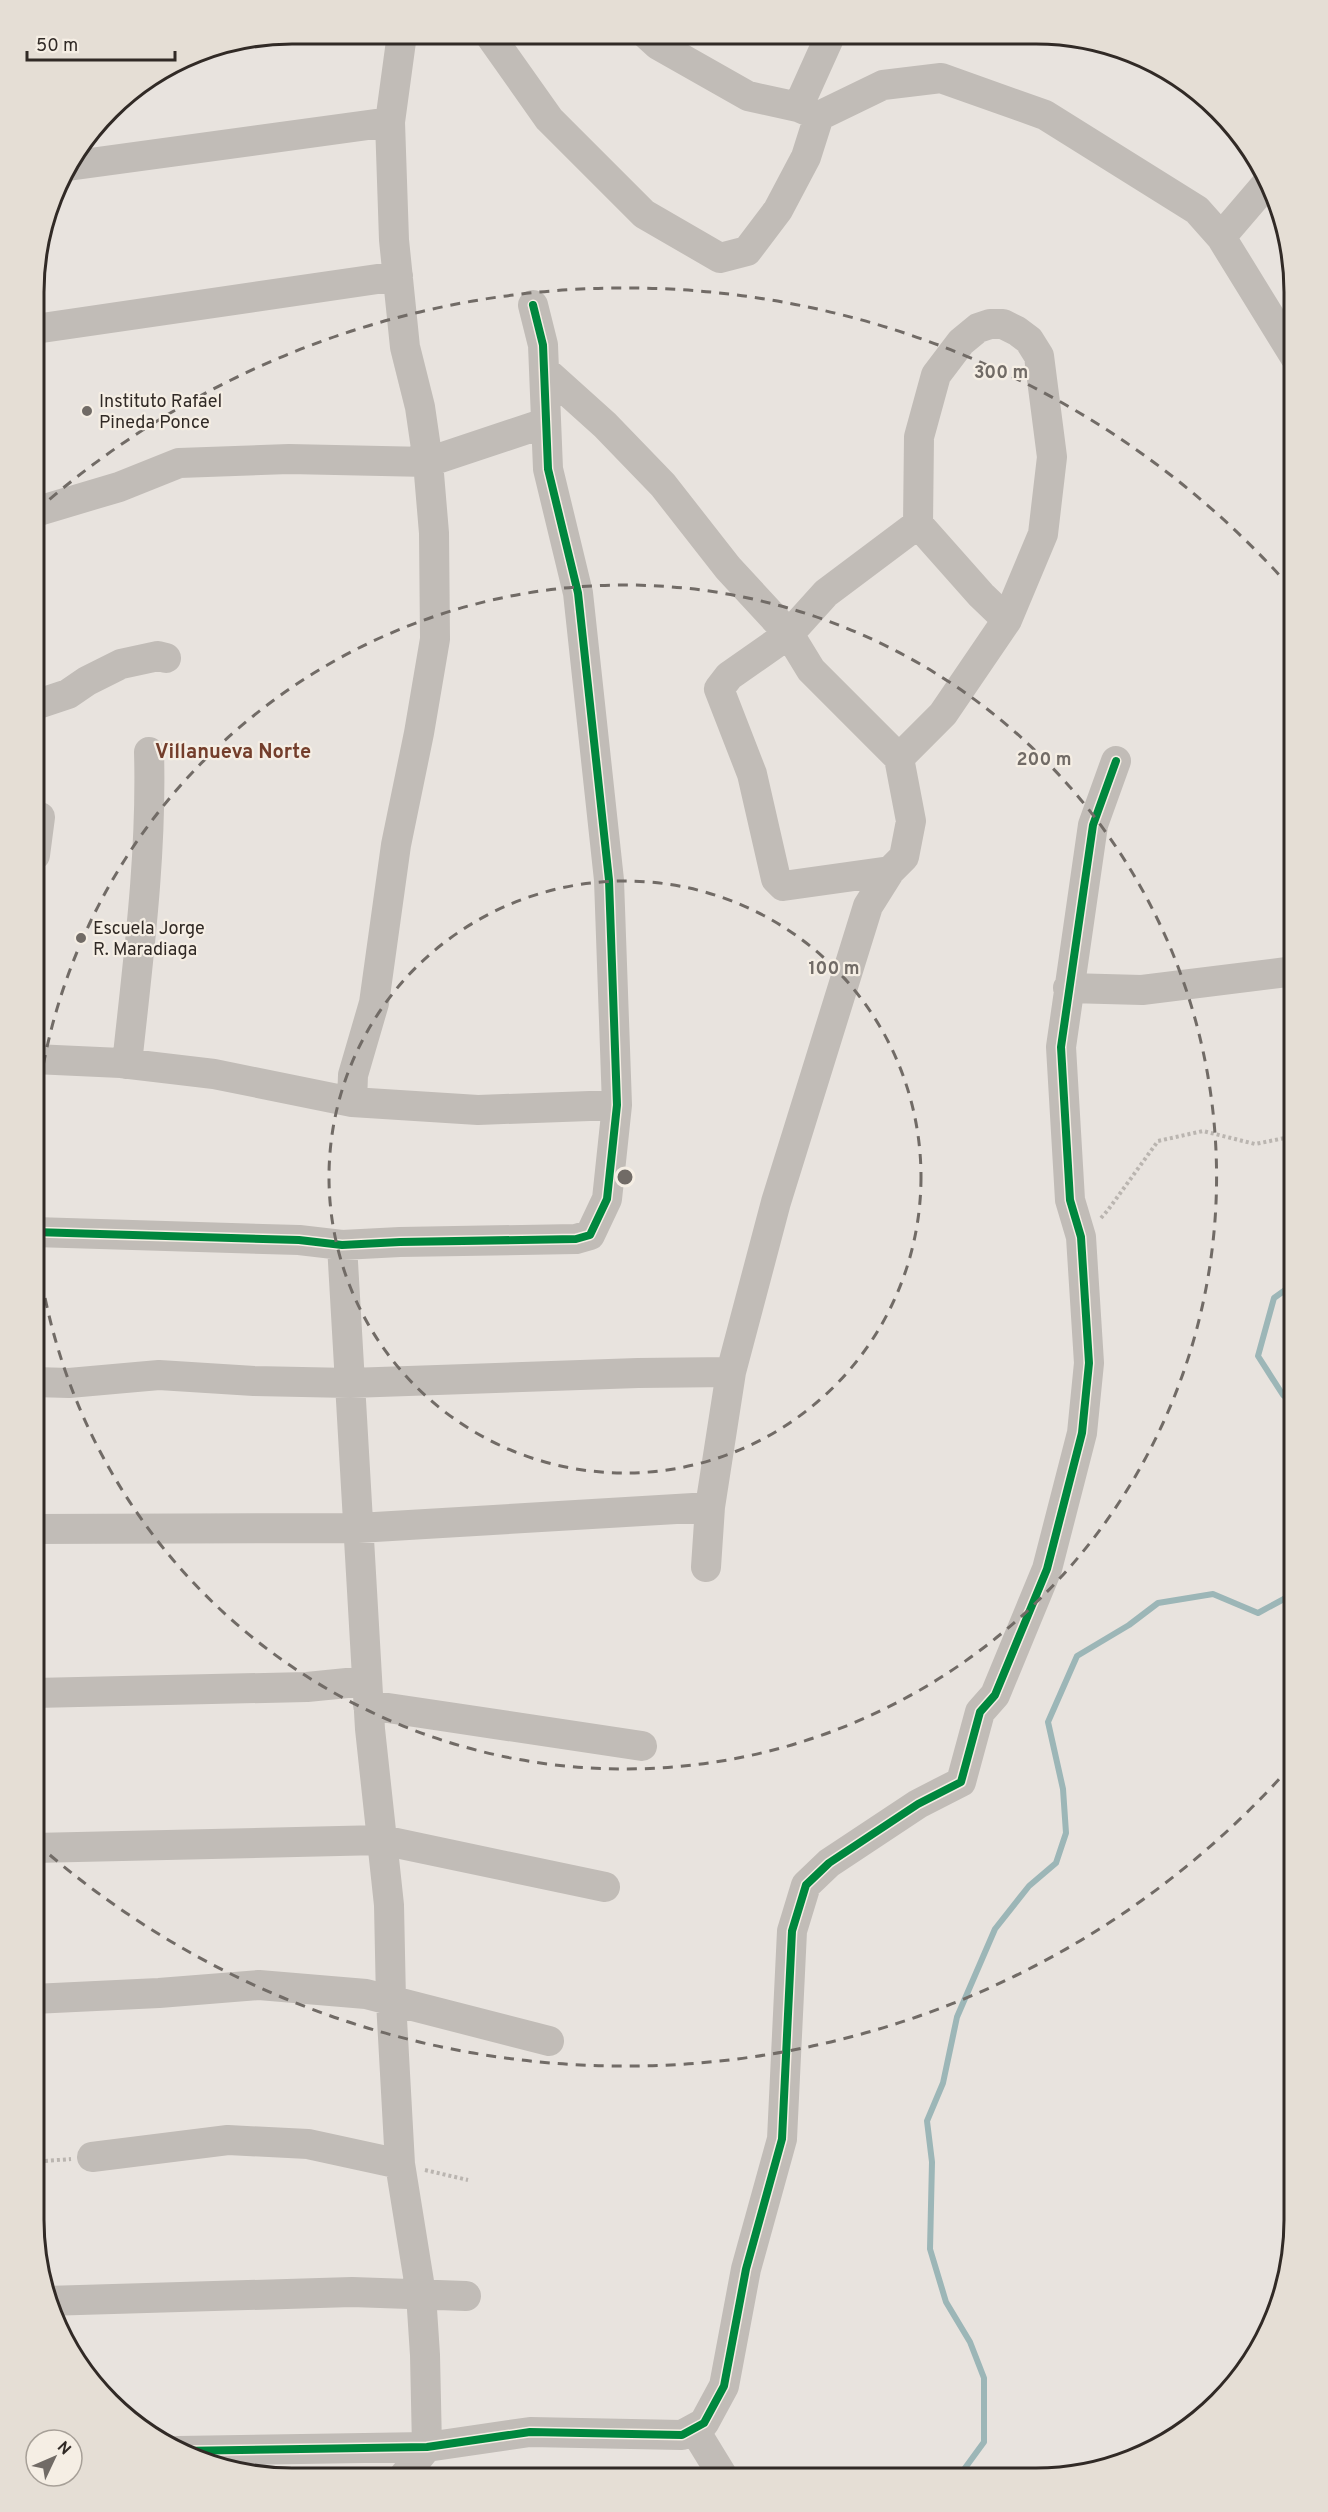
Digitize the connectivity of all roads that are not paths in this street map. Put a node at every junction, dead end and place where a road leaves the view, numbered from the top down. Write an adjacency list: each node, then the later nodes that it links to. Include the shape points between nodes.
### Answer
1 (401, 44): 6 (street)
2 (496, 44): 5 (street, via 549,118 644,214 720,258 747,251 778,210 806,157)
3 (657, 44): 5 (street, via 748,96)
4 (828, 44): 5 (street)
5 (808, 111): 9 (street, via 883,85 941,78 1045,115 1197,210)
6 (390, 122): 7 (street); 10 (street)
7 (79, 164)
8 (1262, 189): 9 (street)
9 (1221, 237): 13 (street)
10 (398, 276): 12 (street); 16 (street, via 405,347)
11 (533, 305): 14 (street)
12 (44, 328)
13 (1284, 339)
14 (545, 371): 15 (street); 20 (street, via 663,484 728,568)
15 (545, 423): 16 (street); 32 (street, via 549,469 578,593 593,727 609,880)
16 (428, 462): 17 (street, via 289,459 179,463 119,487); 31 (street, via 434,533 435,639 396,845 374,1003 353,1075)
17 (44, 509)
18 (918, 524): 19 (street); 19 (street, via 919,437 936,375 961,342 978,328 1002,324 1029,340 1039,356 1052,457 1043,534); 20 (street, via 826,593)
19 (1007, 620): 24 (street, via 943,714)
20 (789, 634): 24 (street, via 811,670); 26 (street, via 729,676 719,689 752,774 773,872 783,885)
21 (165, 658): 22 (street, via 121,664 68,694)
22 (44, 694)
23 (149, 752): 30 (street, via 147,871)
24 (898, 758): 26 (street, via 911,821 904,857)
25 (1116, 760): 28 (street, via 1093,825)
26 (890, 871): 35 (street, via 868,906 776,1202)
27 (1284, 972): 28 (street, via 1142,990)
28 (1068, 988): 56 (street, via 1061,1047 1070,1200 1081,1237 1089,1363 1082,1433 1047,1569 995,1695 980,1712 961,1782 918,1804 839,1856 806,1885 792,1931 782,2139 746,2269 724,2386 704,2423)
29 (44, 1060): 30 (street)
30 (127, 1064): 31 (street, via 214,1074)
31 (352, 1102): 32 (street, via 478,1110)
32 (617, 1105): 34 (street, via 607,1199 590,1235 576,1239)
33 (44, 1232): 34 (street, via 299,1240)
34 (342, 1245): 37 (street)
35 (731, 1372): 37 (street); 38 (street)
36 (44, 1382): 37 (street, via 159,1375 254,1382)
37 (350, 1383): 39 (street)
38 (710, 1507): 39 (street); 41 (street)
39 (358, 1528): 40 (street); 43 (street)
40 (44, 1529)
41 (706, 1567)
42 (44, 1693): 43 (street, via 307,1687)
43 (368, 1693): 44 (street); 45 (street)
44 (642, 1746)
45 (382, 1840): 46 (street); 47 (street); 49 (street, via 389,1905)
46 (44, 1848)
47 (605, 1887)
48 (44, 1998): 49 (street, via 259,1985 366,1994)
49 (391, 2001): 50 (street); 52 (street)
50 (549, 2041)
51 (92, 2157): 52 (street, via 228,2140 308,2144)
52 (400, 2164): 53 (street)
53 (421, 2294): 54 (street); 55 (street, via 341,2292); 57 (street)
54 (466, 2296)
55 (57, 2301)
56 (694, 2428): 57 (street, via 682,2435 530,2432); 60 (street)
57 (427, 2447): 58 (street); 59 (street)
58 (199, 2451)
59 (410, 2468)
60 (718, 2468)

